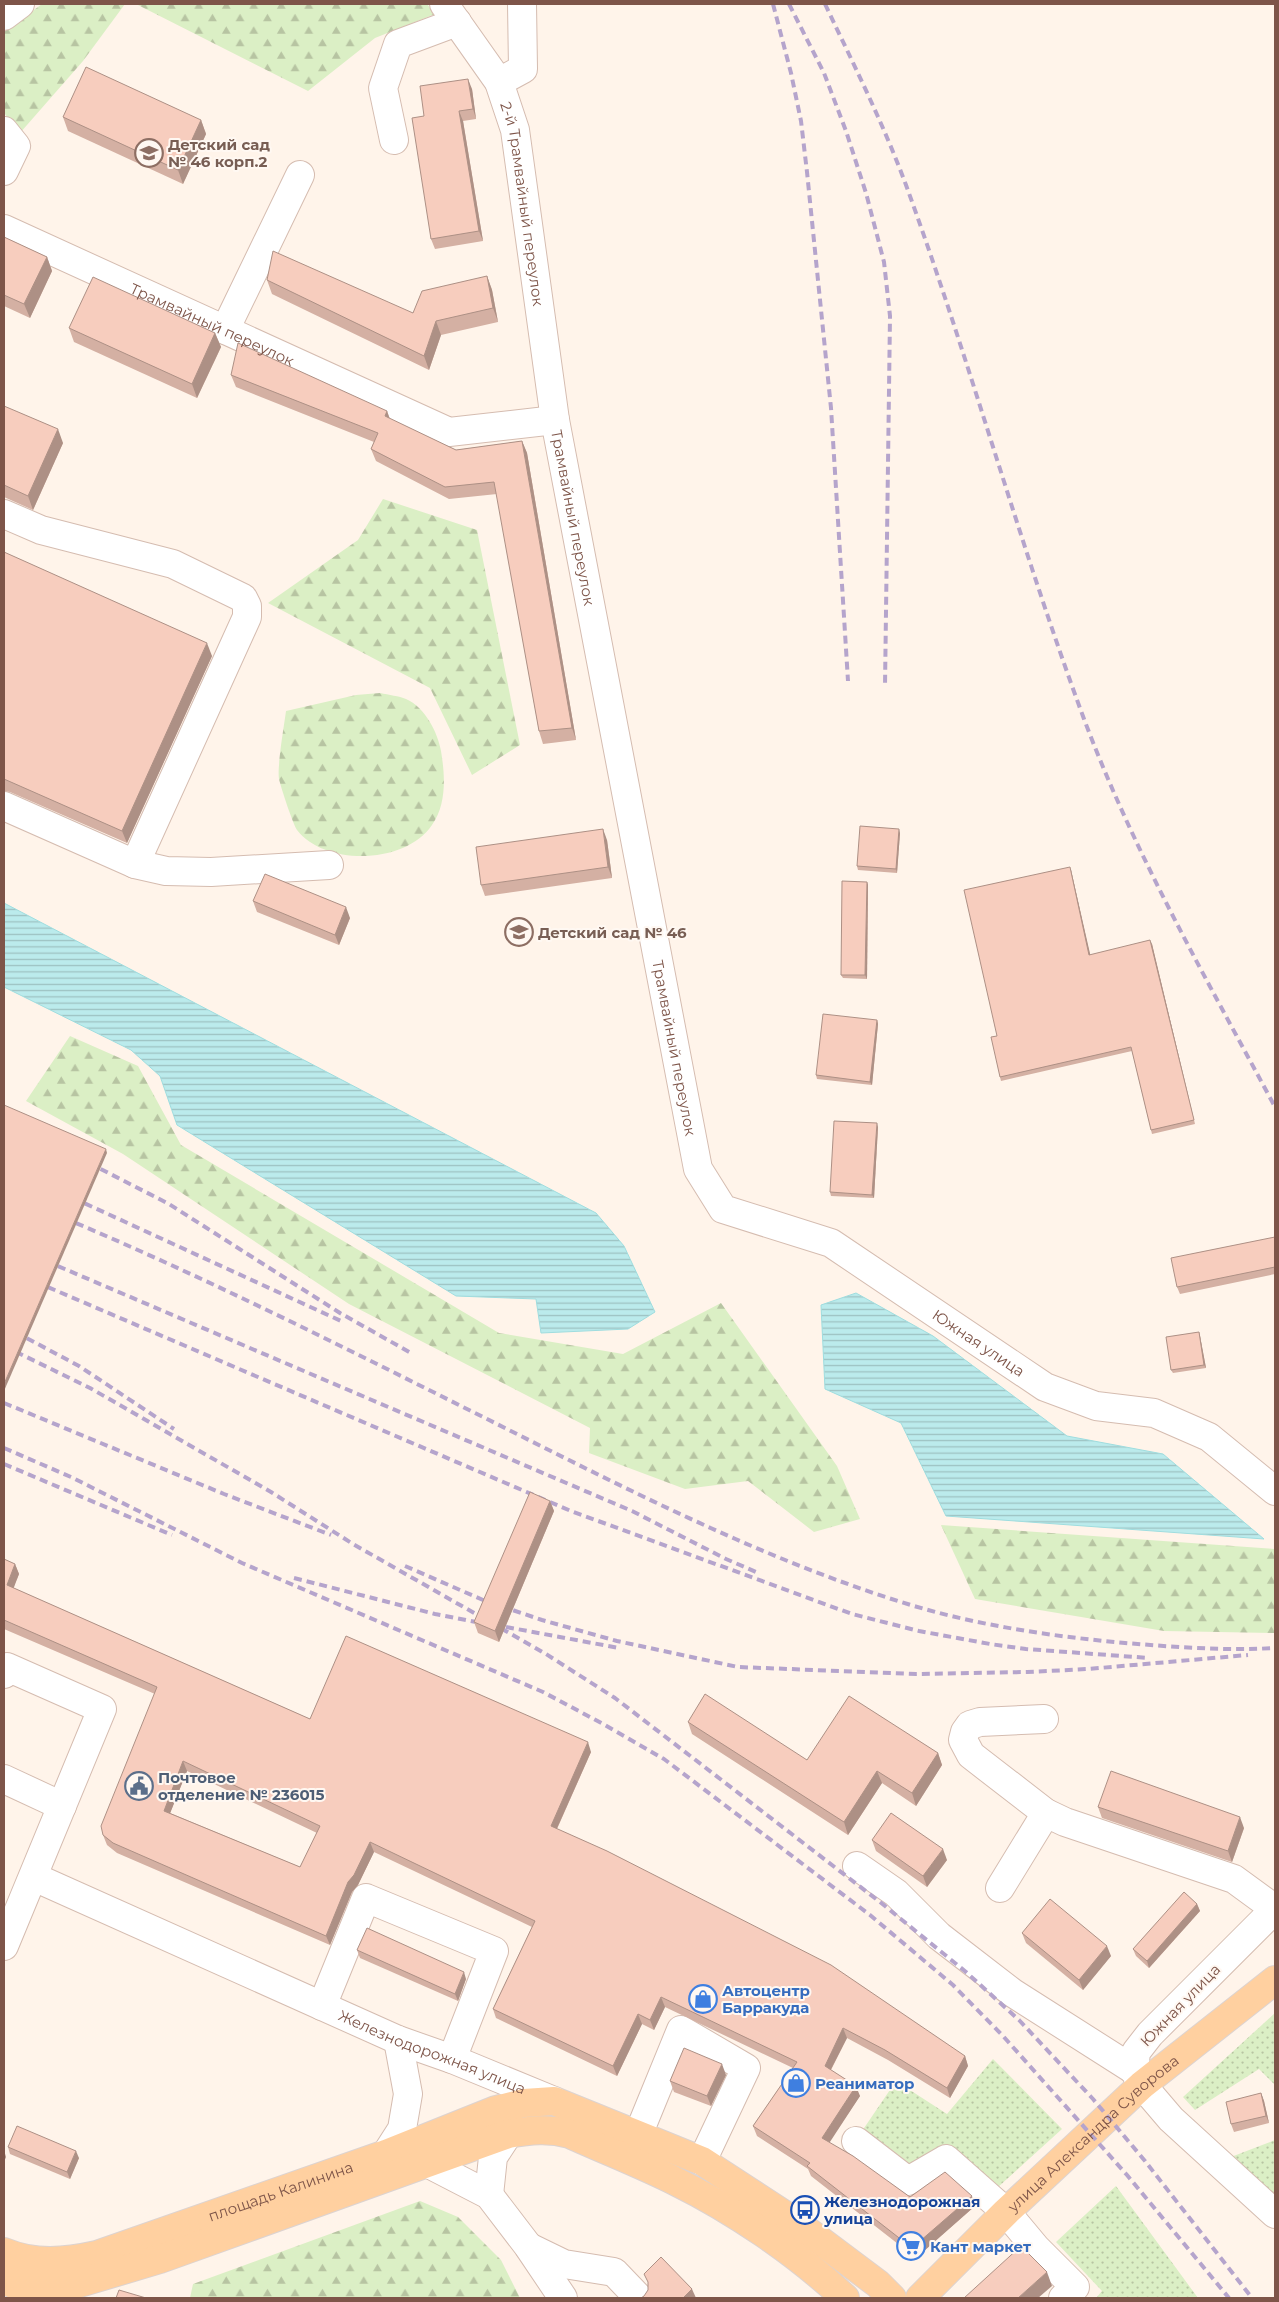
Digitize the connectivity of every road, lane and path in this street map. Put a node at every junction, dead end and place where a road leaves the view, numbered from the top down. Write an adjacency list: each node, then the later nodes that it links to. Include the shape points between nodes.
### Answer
1 (20, 4): 4 (street)
2 (522, 4): 5 (street, via 523,69)
3 (451, 13): 5 (street, 2-й Трамвайный переулок); 7 (street, via 398,44 383,88)
4 (4, 16)
5 (499, 82): 12 (street, 2-й Трамвайный переулок, via 515,130)
6 (4, 132): 8 (street, via 16,146)
7 (394, 140)
8 (4, 171)
9 (300, 174): 11 (street)
10 (4, 229): 11 (street, Трамвайный переулок)
11 (225, 330): 12 (street, Трамвайный переулок, via 449,432)
12 (554, 420): 17 (street, Трамвайный переулок)
13 (4, 514): 15 (street, via 41,530 173,564 244,598 247,606 248,617)
14 (4, 806): 15 (street)
15 (135, 864): 16 (street, via 166,871 211,872)
16 (329, 865)
17 (698, 1169): 18 (street, Южная улица, via 723,1209 830,1243 1045,1387 1096,1406 1154,1413 1209,1437)
18 (1275, 1491)
19 (4, 1674): 22 (street, via 7,1667 102,1709)
20 (1044, 1719): 23 (street, via 980,1722 970,1725 964,1740 971,1755)
21 (4, 1779): 22 (street)
22 (62, 1806): 25 (street)
23 (1046, 1813): 26 (street); 27 (street, via 1234,1879)
24 (857, 1866): 33 (street, via 896,1894 939,1936 1013,1993)
25 (34, 1877): 28 (street); 30 (street, Железнодорожная улица)
26 (1000, 1888)
27 (1275, 1909): 33 (street, Южная улица, via 1150,2034 1136,2052)
28 (5, 1939)
29 (1275, 1980): 33 (main road, улица Александра Суворова)
30 (322, 2006): 31 (street, Железнодорожная улица); 32 (street, via 366,1898 494,1951)
31 (398, 2040): 32 (street, Железнодорожная улица); 38 (street, via 408,2094 402,2129)
32 (452, 2059): 34 (street, Железнодорожная улица)
33 (1138, 2078): 42 (main road, улица Александра Суворова); 43 (street, via 1171,2119)
34 (554, 2100): 36 (main road, Железнодорожная улица); 38 (main road, площадь Калинина, via 496,2110)
35 (508, 2134): 40 (main road, площадь Калинина); 41 (street, via 493,2157); 50 (main road, площадь Калинина, via 537,2129 570,2134 675,2180 781,2247)
36 (638, 2135): 39 (main road, Железнодорожная улица); 39 (street, via 681,2030 746,2068)
37 (856, 2141): 42 (street, via 908,2181 946,2159)
38 (386, 2154): 45 (main road, площадь Калинина, via 98,2255 42,2262)
39 (702, 2161): 51 (main road, Железнодорожная улица, via 794,2221)
40 (427, 2163): 41 (street); 47 (main road, площадь Калинина)
41 (489, 2195): 44 (street)
42 (1006, 2212): 52 (main road, улица Александра Суворова); 53 (street, via 1075,2287)
43 (1275, 2214)
44 (528, 2246): 48 (street, via 564,2264 614,2272); 49 (street)
45 (4, 2252)
46 (4, 2280): 47 (main road, площадь Калинина, via 16,2285)
47 (72, 2292)
48 (637, 2296)
49 (563, 2298)
50 (844, 2298)
51 (892, 2298)
52 (920, 2298)
53 (1063, 2298)

